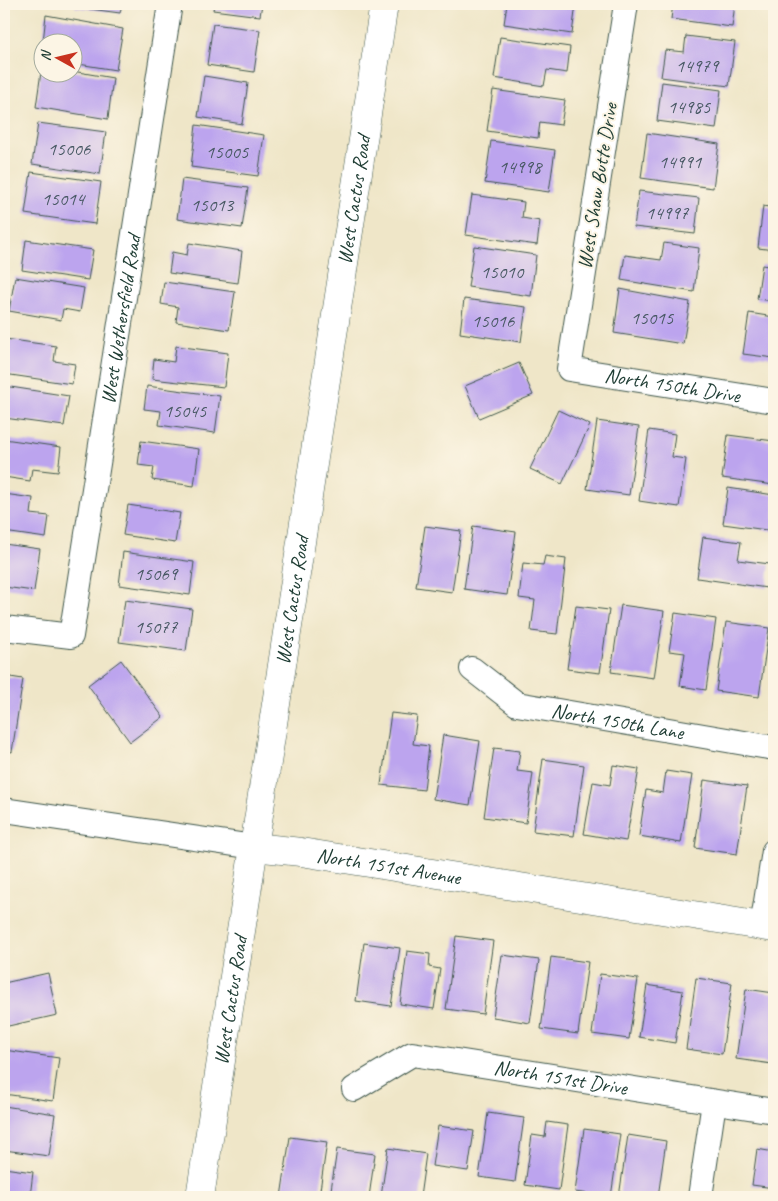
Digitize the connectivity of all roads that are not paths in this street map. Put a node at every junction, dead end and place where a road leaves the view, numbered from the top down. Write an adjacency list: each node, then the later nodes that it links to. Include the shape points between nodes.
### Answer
1 (170, 4): 6 (street, West Wethersfield Road, via 71,636)
2 (384, 4): 10 (main road, West Cactus Road)
3 (626, 4): 4 (street, West Shaw Butte Drive)
4 (569, 369): 5 (street, North 150th Drive)
5 (774, 401)
6 (4, 628)
7 (472, 669): 8 (street, North 150th Lane, via 517,704)
8 (774, 748)
9 (4, 810): 10 (street, North 151st Avenue)
10 (254, 847): 12 (main road, North 151st Avenue); 16 (main road, West Cactus Road)
11 (774, 851): 12 (street)
12 (768, 928)
13 (354, 1089): 14 (street, North 151st Drive, via 412,1054)
14 (714, 1102): 15 (street, North 151st Drive); 17 (street)
15 (774, 1111)
16 (200, 1197)
17 (700, 1197)

